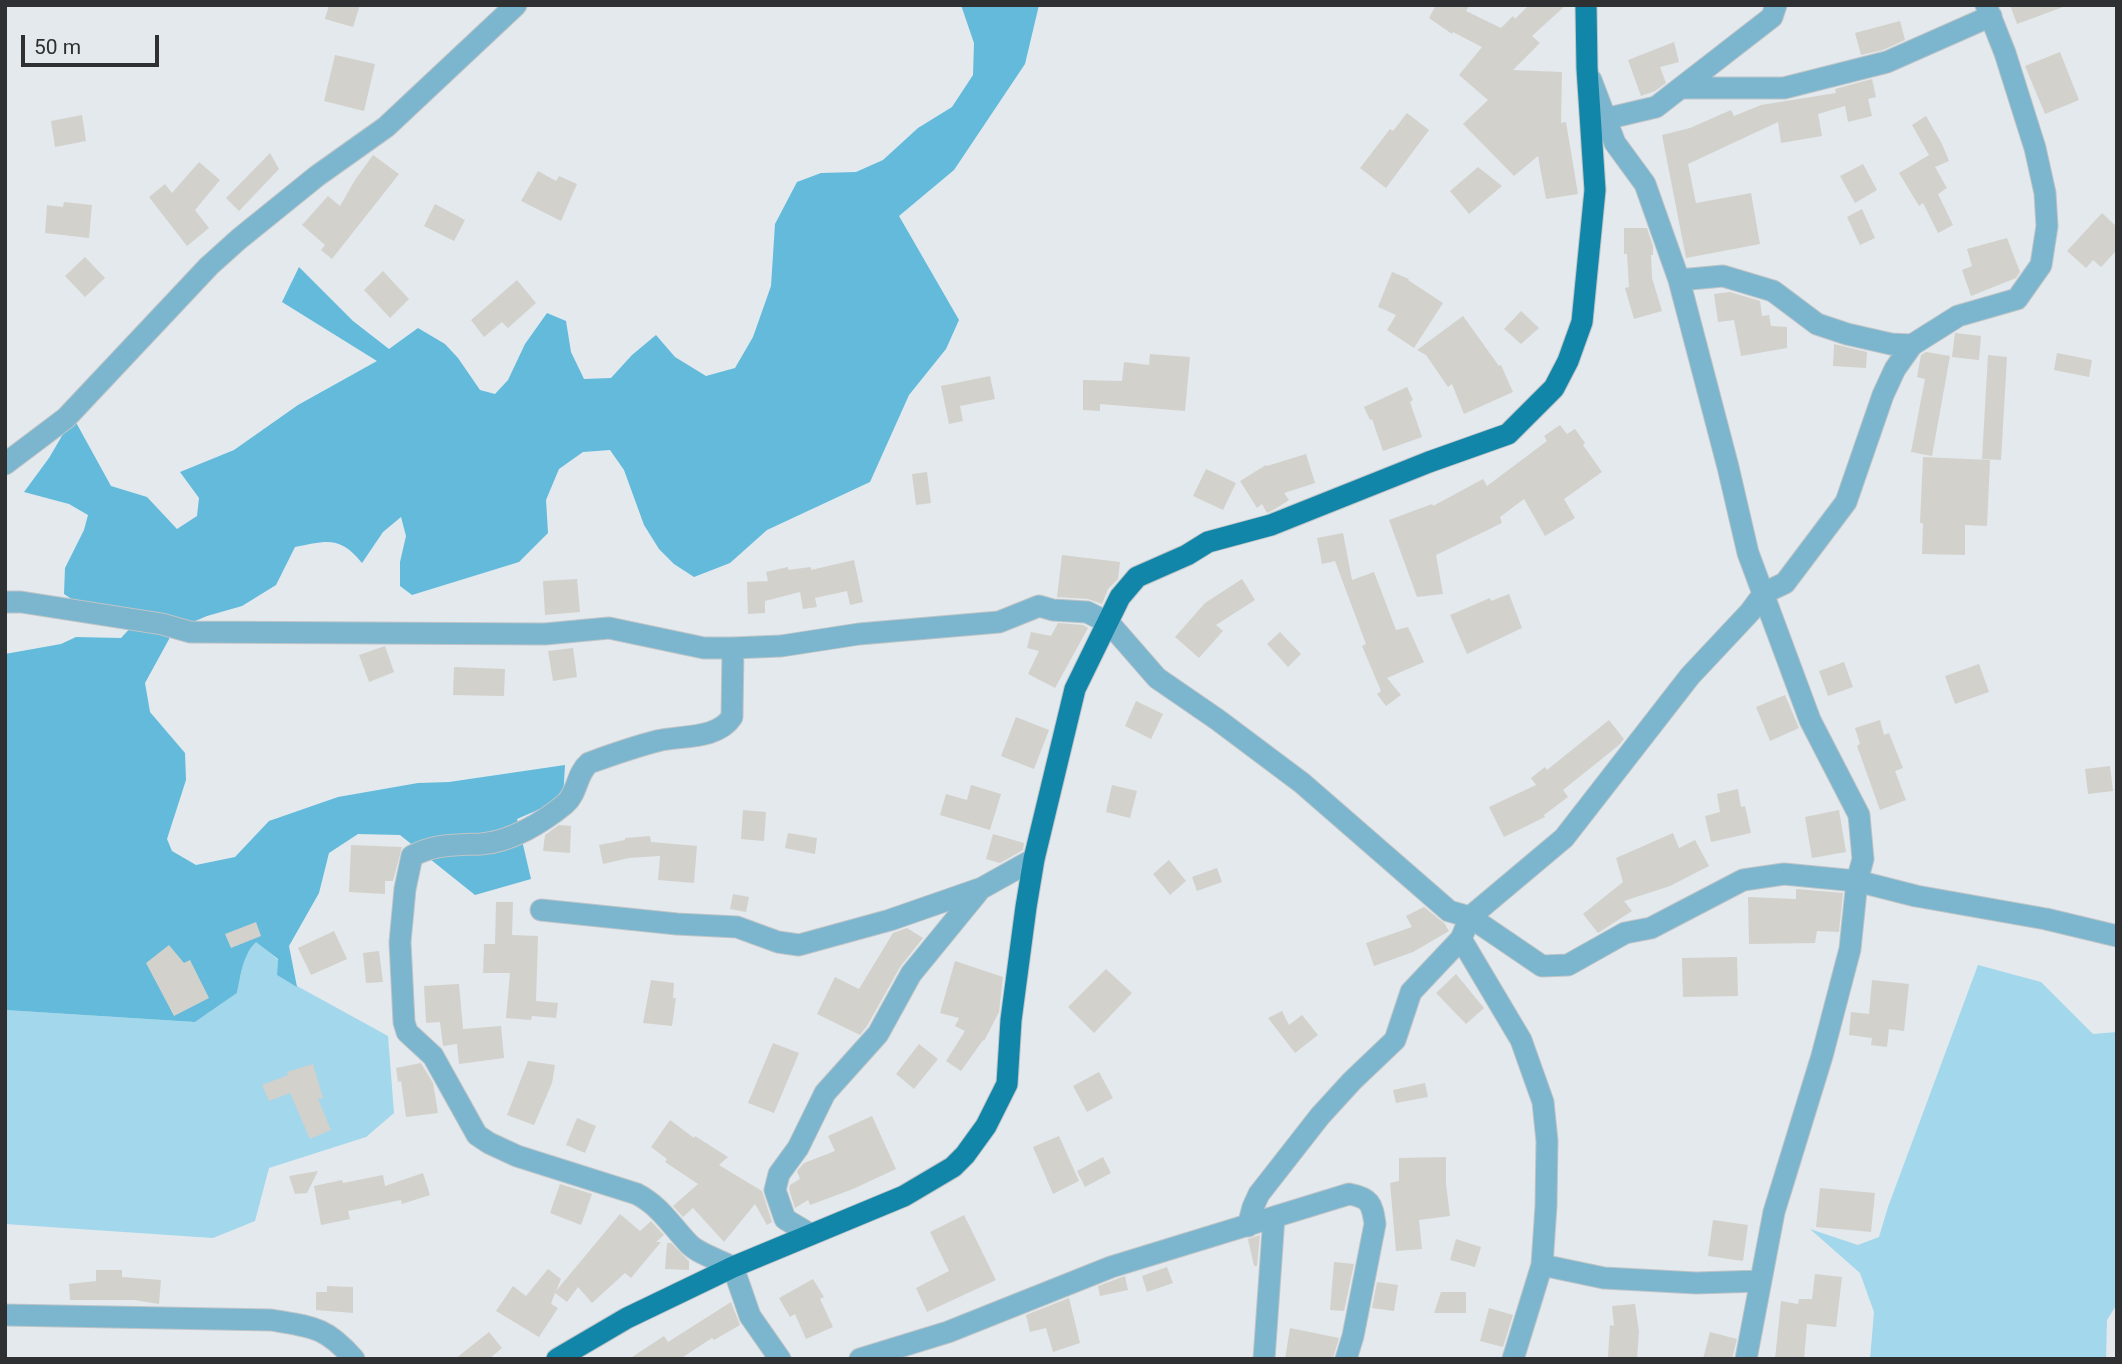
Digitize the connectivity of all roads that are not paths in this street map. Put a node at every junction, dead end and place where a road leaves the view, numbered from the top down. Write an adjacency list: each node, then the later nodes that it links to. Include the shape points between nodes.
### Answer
1 (516, 5): 10 (street, via 386,127 239,239 66,418)
2 (1586, 5): 5 (main road)
3 (1776, 5): 6 (street, via 1773,17)
4 (1989, 11): 6 (street, via 1886,62 1784,88); 9 (street, via 2045,192 2047,226 2041,265 2017,299 1958,316)
5 (1587, 68): 7 (street); 13 (main road, via 1595,190 1582,322 1553,388 1508,435 1271,525 1208,542 1137,578 1120,597)
6 (1683, 88): 7 (street, via 1656,107)
7 (1605, 119): 8 (street, via 1615,143 1646,184)
8 (1679, 280): 9 (street, via 1723,276 1773,291 1817,324 1858,337); 11 (street, via 1748,553)
9 (1912, 345): 11 (street, via 1883,395 1846,502 1785,583)
10 (5, 464)
11 (1764, 593): 16 (street, via 1810,720 1859,815 1863,859); 19 (street, via 1690,676 1564,838)
12 (5, 602): 14 (street, via 190,632 531,634 609,628 704,648)
13 (1109, 623): 14 (street, via 1087,612 1039,606 999,621); 15 (main road, via 1075,689); 19 (street, via 1157,678 1302,783 1449,911)
14 (733, 648): 26 (street, via 732,717 724,727 589,763 566,804 528,829 494,841 424,849 412,856 400,942 407,1032 433,1056 477,1135 517,1156 651,1201 691,1246)
15 (1034, 859): 17 (street); 24 (main road, via 1011,1020 1007,1084 986,1126 953,1167 904,1195)
16 (1857, 881): 19 (street, via 1784,874 1742,880 1651,928 1625,933 1568,965 1542,966); 20 (street); 27 (street, via 1850,949 1774,1212)
17 (982, 888): 18 (street, via 799,945 737,927); 24 (street, via 911,974 878,1034 825,1093 798,1148 779,1174 775,1190 785,1219)
18 (541, 910)
19 (1470, 917): 21 (street)
20 (2117, 936)
21 (1461, 939): 23 (street, via 1411,992 1395,1040 1320,1116 1259,1194); 25 (street, via 1521,1040 1543,1102 1547,1141)
22 (1274, 1217): 23 (street); 33 (street); 34 (street, via 1349,1194 1364,1197 1373,1207 1375,1224)
23 (1248, 1226): 32 (street, via 1111,1266 948,1332)
24 (810, 1234): 26 (main road)
25 (1542, 1265): 27 (street, via 1604,1278); 35 (street)
26 (733, 1267): 30 (main road); 31 (street, via 750,1316)
27 (1761, 1281): 36 (street)
28 (5, 1315): 29 (street, via 271,1320 311,1326 336,1339)
29 (354, 1359)
30 (557, 1359)
31 (780, 1359)
32 (860, 1359)
33 (1264, 1359)
34 (1346, 1359)
35 (1513, 1359)
36 (1746, 1359)

